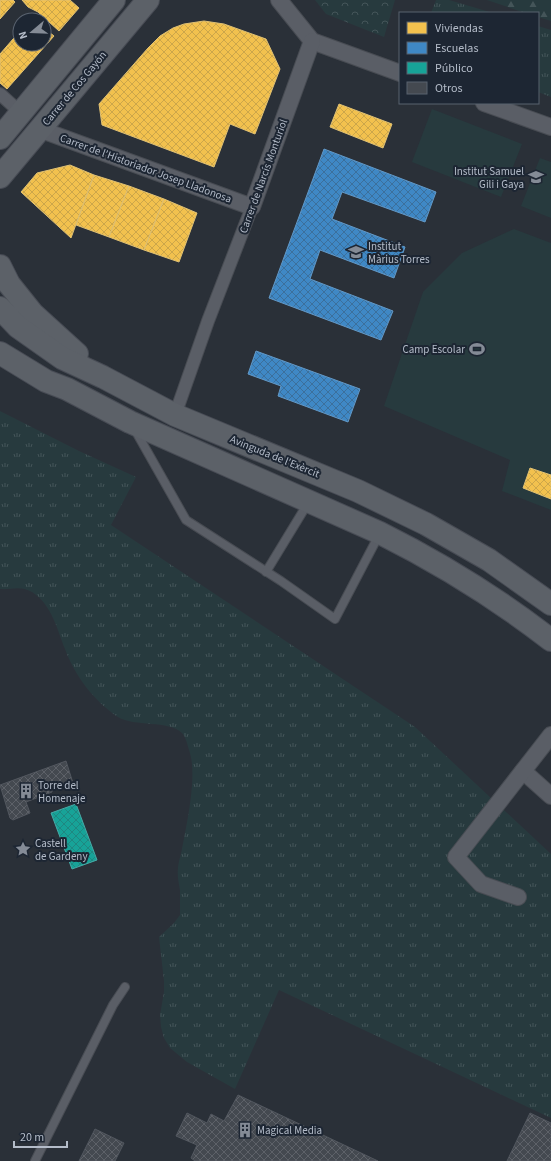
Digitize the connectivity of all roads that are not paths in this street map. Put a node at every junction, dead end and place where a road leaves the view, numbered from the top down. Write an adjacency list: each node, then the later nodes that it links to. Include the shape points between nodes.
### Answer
1 (114, 0): 8 (main road)
2 (148, 0): 10 (main road, Carrer de Cos Gayón)
3 (279, 0): 4 (street)
4 (312, 41): 5 (street); 13 (street, Carrer de Narcís Monturiol)
5 (399, 73)
6 (0, 94): 8 (street)
7 (487, 104): 9 (street)
8 (21, 113): 11 (main road)
9 (551, 127)
10 (39, 129): 12 (main road, Carrer de Cos Gayón); 13 (street, Carrer de l'Historiador Josep Lladonosa)
11 (0, 138)
12 (1, 178)
13 (252, 207): 20 (street, Carrer de Narcís Monturiol)
14 (0, 266): 18 (main road, via 8,284 33,314)
15 (0, 308): 18 (main road, Avinguda de l'Exèrcit, via 18,327 62,358)
16 (0, 354): 19 (main road)
17 (0, 366): 19 (main road, via 23,377)
18 (103, 377): 20 (main road, Avinguda de l'Exèrcit)
19 (46, 381): 21 (main road, via 67,389)
20 (175, 415): 25 (main road, Avinguda de l'Exèrcit, via 358,491 426,524 489,560)
21 (130, 422): 22 (main road); 24 (lane, via 186,520)
22 (309, 502): 23 (main road); 24 (lane)
23 (380, 533): 24 (lane, via 335,620); 26 (main road, via 470,584)
24 (266, 572)
25 (551, 604)
26 (551, 640)
27 (551, 735): 28 (street)
28 (523, 771): 29 (street); 30 (street, via 456,857 481,884)
29 (551, 796)
30 (518, 896)
31 (125, 987): 32 (lane, via 113,1005)
32 (35, 1161)

